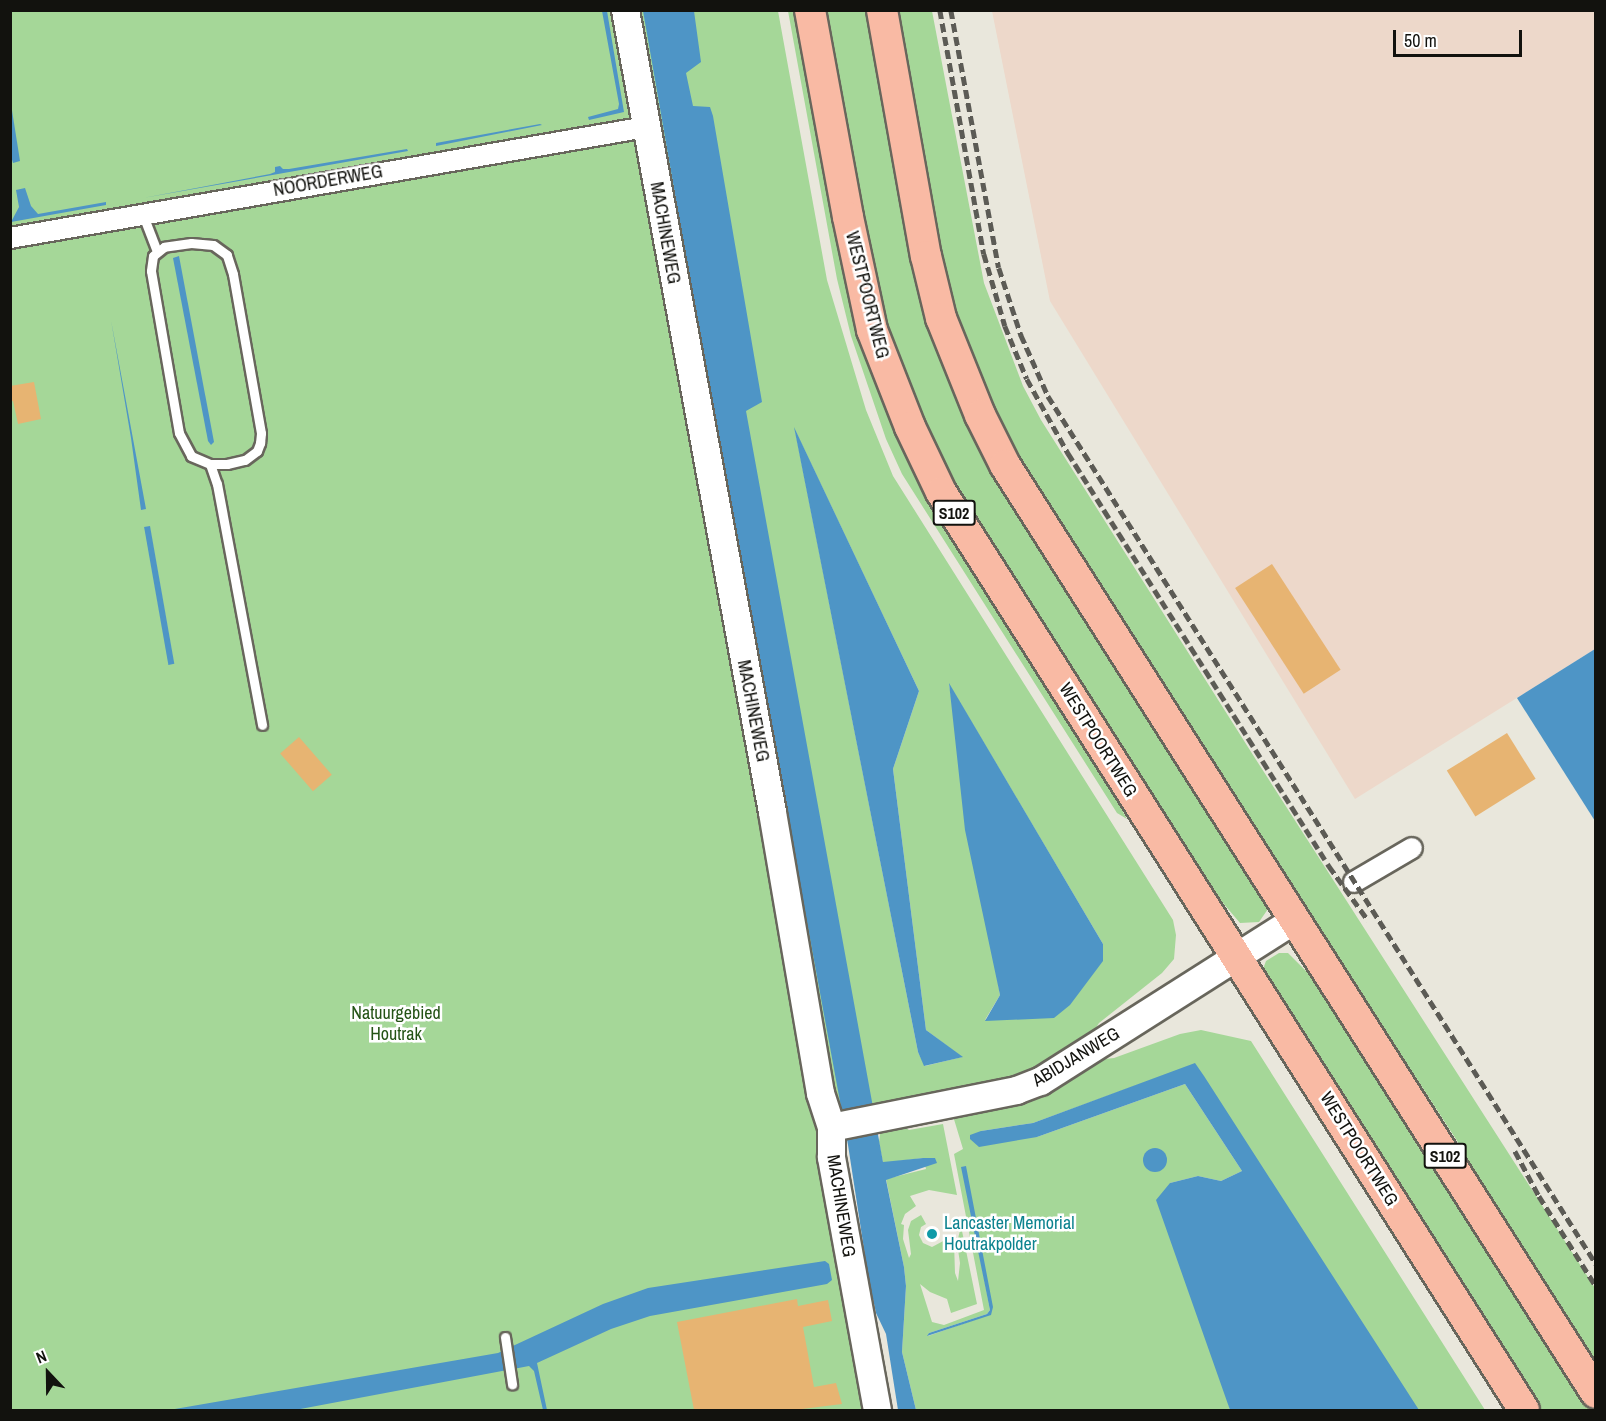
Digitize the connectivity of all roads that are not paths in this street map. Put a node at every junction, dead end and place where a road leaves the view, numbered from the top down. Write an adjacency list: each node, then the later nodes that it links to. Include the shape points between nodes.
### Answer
1 (625, 10): 4 (street, MACHINEWEG)
2 (810, 10): 13 (main road, WESTPOORTWEG / S102, via 872,330 910,427 941,492)
3 (882, 10): 12 (main road, S102, via 926,256 941,318 980,415 1005,465)
4 (646, 127): 5 (street, NOORDERWEG); 14 (street, MACHINEWEG, via 820,1093)
5 (143, 214): 6 (street, NOORDERWEG); 7 (lane)
6 (10, 238)
7 (157, 251): 8 (lane, via 151,265 152,280 179,434 190,456); 8 (lane, via 202,243 222,249 230,262 261,433 257,451 244,460)
8 (210, 464): 9 (lane, via 218,484)
9 (262, 725)
10 (1412, 848): 11 (street)
11 (1354, 882)
12 (1295, 919): 13 (street, ABIDJANWEG); 17 (main road, S102)
13 (1237, 956): 14 (street, ABIDJANWEG, via 1040,1081 1016,1090); 19 (main road, WESTPOORTWEG / S102)
14 (836, 1126): 18 (street, MACHINEWEG, via 831,1157)
15 (505, 1337): 16 (lane)
16 (512, 1384)
17 (1596, 1393)
18 (877, 1410)
19 (1524, 1410)

